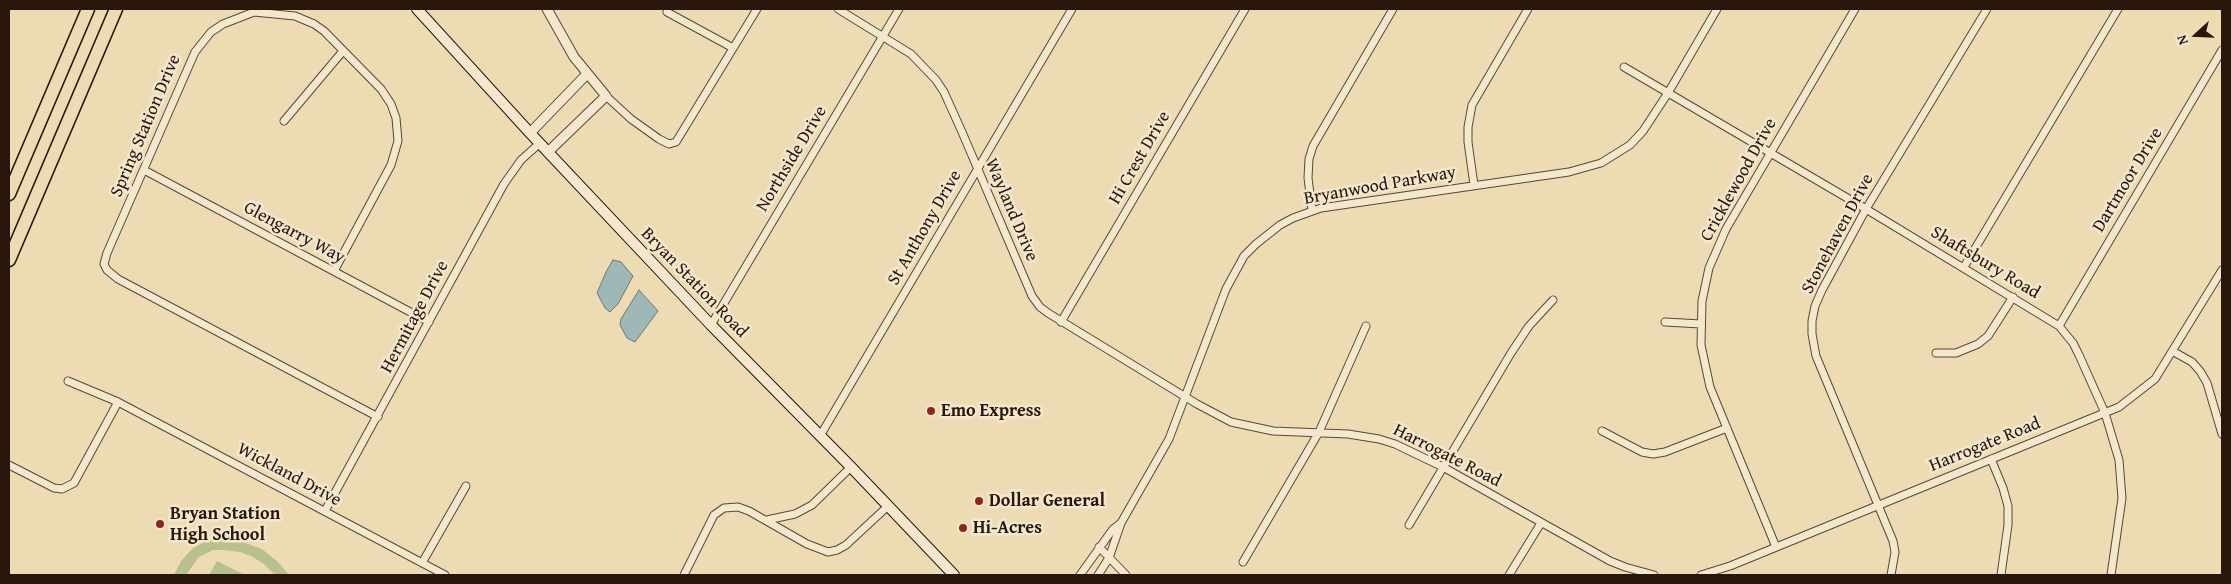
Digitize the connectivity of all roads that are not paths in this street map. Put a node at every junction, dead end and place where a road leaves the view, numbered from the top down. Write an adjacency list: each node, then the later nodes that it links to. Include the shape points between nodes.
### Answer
1 (88, 9): 34 (highway)
2 (116, 9): 37 (highway)
3 (417, 9): 27 (main road, Bryan Station Road)
4 (547, 9): 23 (street)
5 (757, 9): 19 (street)
6 (838, 9): 18 (street, Wayland Drive)
7 (899, 9): 18 (street, Northside Drive)
8 (1072, 9): 31 (street, St Anthony Drive)
9 (1245, 9): 44 (street, Hi Crest Drive)
10 (1393, 9): 36 (street, via 1313,146 1308,178)
11 (1528, 9): 33 (street, via 1472,105 1468,142)
12 (1717, 9): 24 (street, Bryanwood Parkway)
13 (1855, 9): 30 (street, Cricklewood Drive)
14 (1987, 9): 35 (street, Stonehaven Drive)
15 (2118, 9): 38 (street)
16 (254, 10): 21 (street, Spring Station Drive, via 302,19 324,31); 32 (street, Spring Station Drive, via 211,32 195,52)
17 (667, 12): 19 (street)
18 (883, 36): 31 (street, Wayland Drive, via 920,62 936,80); 47 (street, Northside Drive)
19 (733, 48): 25 (street, via 678,140 671,144 659,140)
20 (2222, 50): 49 (street, Dartmoor Drive)
21 (342, 51): 26 (street); 40 (street, Spring Station Drive, via 381,89 391,104 398,134 391,165)
22 (1624, 67): 24 (street, Shaftsbury Road)
23 (587, 74): 25 (street); 27 (street)
24 (1668, 93): 30 (street, Shaftsbury Road); 33 (street, Bryanwood Parkway, via 1630,145 1601,163 1569,172)
25 (606, 96): 29 (street)
26 (284, 121)
27 (530, 133): 28 (main road, Bryan Station Road)
28 (540, 144): 29 (main road, Bryan Station Road); 43 (street, Hermitage Drive, via 521,160 504,184)
29 (548, 152): 47 (main road, Bryan Station Road)
30 (1770, 154): 35 (street, Shaftsbury Road); 46 (street, Cricklewood Drive, via 1740,202 1716,250 1705,286)
31 (977, 169): 44 (street, Wayland Drive, via 1032,296 1040,307); 61 (street, St Anthony Drive)
32 (144, 170): 40 (street, Glengarry Way); 56 (street, Spring Station Drive, via 104,261 112,276)
33 (1474, 185): 36 (street, Bryanwood Parkway)
34 (9, 194)
35 (1866, 209): 38 (street, Shaftsbury Road); 68 (street, Stonehaven Drive, via 1815,306 1812,334 1819,364)
36 (1312, 210): 53 (street, Bryanwood Parkway, via 1280,225 1244,256 1226,289)
37 (9, 260)
38 (1964, 268): 41 (street, Shaftsbury Road)
39 (2222, 270): 50 (street, Harrogate Road)
40 (334, 271): 43 (street, Glengarry Way)
41 (2013, 297): 49 (street, Shaftsbury Road); 51 (street, via 1988,336 1978,344 1956,352)
42 (1553, 300): 65 (street, via 1520,338)
43 (429, 322): 56 (street, Hermitage Drive)
44 (1061, 322): 53 (street, Wayland Drive)
45 (1665, 322): 46 (street)
46 (1701, 324): 57 (street, Cricklewood Drive, via 1704,365)
47 (711, 325): 61 (main road, Bryan Station Road)
48 (1366, 326): 59 (street)
49 (2059, 326): 55 (street, Shaftsbury Road, via 2073,343)
50 (2174, 352): 55 (street, Harrogate Road, via 2145,389); 60 (street, via 2192,362 2200,371 2207,383)
51 (1936, 353)
52 (68, 381): 54 (street, Wickland Drive)
53 (1186, 397): 59 (street, Harrogate Road, via 1242,425 1273,431); 71 (street, Bryanwood Parkway, via 1169,439)
54 (118, 402): 63 (street, via 74,483 62,489 54,488); 69 (street, Wickland Drive)
55 (2105, 413): 62 (street, Harrogate Road); 90 (street, Shaftsbury Road, via 2119,460 2122,498)
56 (378, 416): 69 (street, Hermitage Drive)
57 (1727, 428): 58 (street, via 1653,454 1642,452); 75 (street, Cricklewood Drive)
58 (1602, 431)
59 (1319, 432): 65 (street, Harrogate Road, via 1378,439); 77 (street)
60 (2222, 434)
61 (820, 436): 64 (main road, Bryan Station Road)
62 (1992, 459): 68 (street, Harrogate Road); 89 (street, via 2008,506)
63 (9, 466)
64 (851, 467): 67 (main road, Bryan Station Road); 70 (street, via 804,511)
65 (1443, 467): 72 (street, Harrogate Road); 73 (street)
66 (466, 486): 78 (street)
67 (888, 506): 70 (street, via 846,545 832,552 819,550); 81 (main road, Bryan Station Road)
68 (1878, 506): 75 (street, Harrogate Road); 88 (street, Stonehaven Drive, via 1895,552)
69 (325, 512): 78 (street, Wickland Drive)
70 (766, 520): 80 (street, via 738,507 718,512)
71 (1121, 523): 74 (street, Bryanwood Parkway); 76 (street, Bryanwood Parkway)
72 (1541, 523): 85 (street); 86 (street, Harrogate Road, via 1610,561)
73 (1409, 525)
74 (1099, 547): 76 (street); 82 (street, Bryanwood Parkway)
75 (1776, 548): 87 (street, Harrogate Road)
76 (1109, 558): 83 (street, Bryanwood Parkway); 84 (street)
77 (1244, 562)
78 (422, 563): 79 (street, Wickland Drive)
79 (445, 575)
80 (684, 575)
81 (954, 575)
82 (1080, 575)
83 (1098, 575)
84 (1126, 575)
85 (1509, 575)
86 (1654, 575)
87 (1700, 575)
88 (1892, 575)
89 (2001, 575)
90 (2111, 575)

